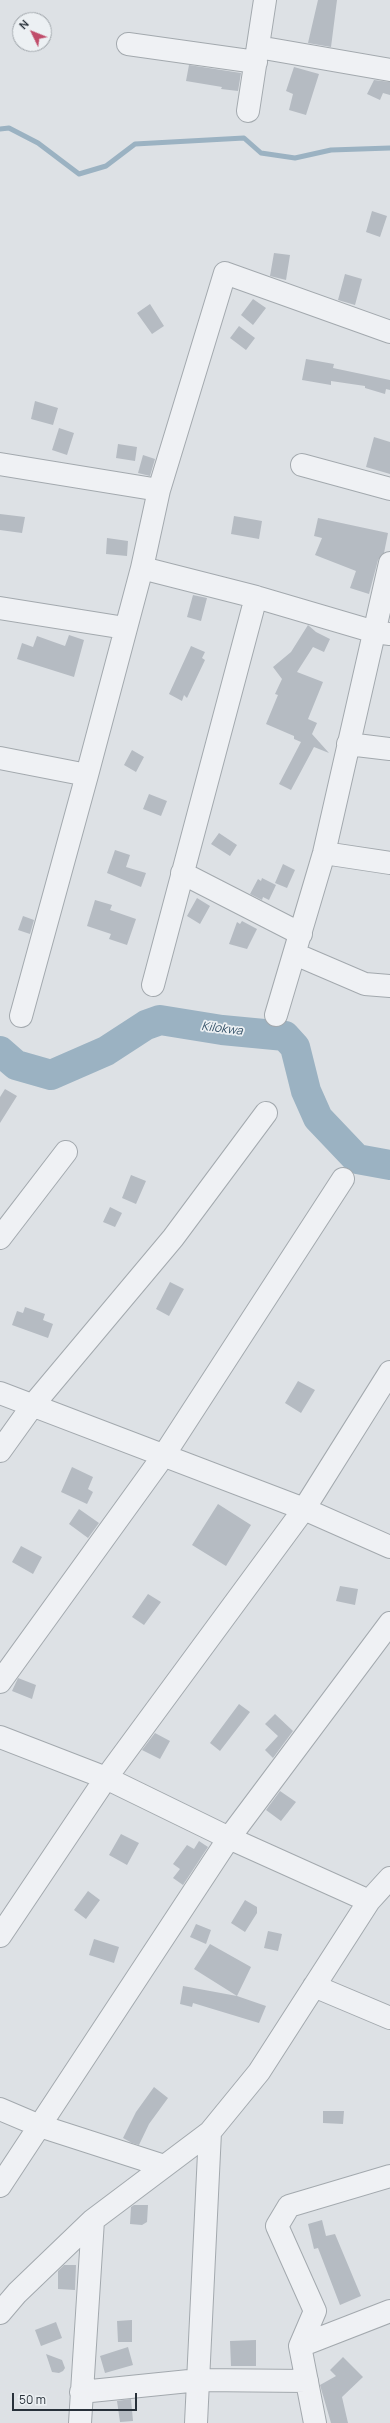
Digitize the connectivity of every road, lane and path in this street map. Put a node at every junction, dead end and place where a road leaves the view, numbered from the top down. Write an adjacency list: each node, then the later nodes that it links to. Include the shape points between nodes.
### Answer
1 (265, 0): 3 (street)
2 (128, 44): 3 (street)
3 (257, 55): 4 (street); 5 (street)
4 (390, 70)
5 (248, 111)
6 (390, 332): 10 (street, via 225,273)
7 (0, 464): 10 (street)
8 (302, 464): 9 (street)
9 (390, 488)
10 (159, 490): 12 (street)
11 (390, 563): 16 (street)
12 (142, 568): 13 (street); 15 (street)
13 (256, 597): 16 (street); 23 (street)
14 (0, 608): 15 (street)
15 (125, 628): 20 (street)
16 (382, 633): 17 (street)
17 (348, 744): 18 (street); 21 (street)
18 (390, 749)
19 (0, 758): 20 (street)
20 (87, 775): 28 (street)
21 (324, 853): 22 (street); 24 (street)
22 (390, 863)
23 (182, 873): 24 (street); 25 (street)
24 (298, 944): 26 (street, via 365,984); 27 (street)
25 (153, 985)
26 (390, 986)
27 (276, 1015)
28 (21, 1016)
29 (266, 1113): 35 (street, via 173,1238)
30 (66, 1152): 32 (street)
31 (343, 1179): 37 (street)
32 (0, 1238)
33 (390, 1372): 38 (street)
34 (0, 1393): 35 (street)
35 (33, 1405): 36 (street); 37 (street)
36 (0, 1451)
37 (164, 1455): 38 (street); 41 (street)
38 (304, 1509): 39 (street); 43 (street)
39 (390, 1547)
40 (390, 1623): 44 (street)
41 (0, 1682)
42 (0, 1737): 43 (street)
43 (106, 1778): 44 (street); 47 (street)
44 (229, 1838): 46 (street); 51 (street)
45 (390, 1878): 46 (street)
46 (369, 1902): 48 (street)
47 (0, 1936)
48 (314, 1986): 49 (street); 52 (street, via 259,2072)
49 (390, 2018)
50 (0, 2109): 51 (street)
51 (40, 2126): 53 (street); 55 (street)
52 (210, 2132): 53 (street); 60 (street)
53 (164, 2166): 56 (street)
54 (390, 2176): 59 (street, via 289,2206 277,2226 314,2311)
55 (0, 2186)
56 (94, 2220): 58 (street, via 17,2293); 62 (street)
57 (390, 2311): 59 (street)
58 (0, 2313)
59 (300, 2346): 61 (street)
60 (199, 2380): 61 (street); 62 (street); 64 (street)
61 (307, 2381): 65 (street)
62 (81, 2392): 63 (street)
63 (80, 2423)
64 (196, 2423)
65 (315, 2423)

